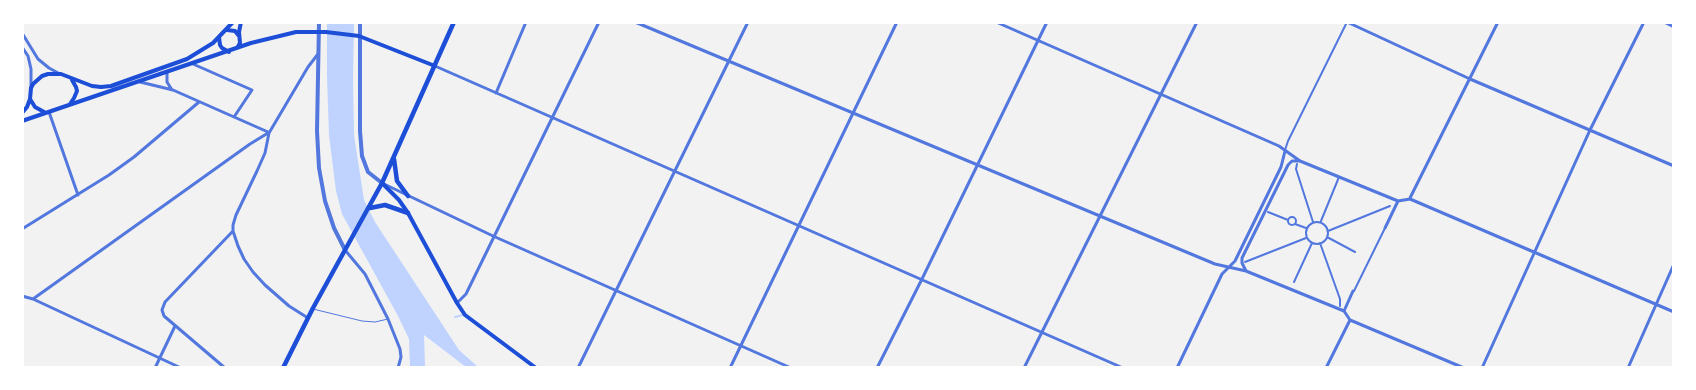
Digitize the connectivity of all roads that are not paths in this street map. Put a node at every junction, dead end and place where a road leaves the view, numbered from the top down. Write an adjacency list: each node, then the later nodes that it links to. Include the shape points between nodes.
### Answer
1 (233, 22): 19 (main road)
2 (241, 22): 24 (main road)
3 (319, 22): 20 (street)
4 (360, 22): 23 (street)
5 (454, 22): 32 (main road)
6 (526, 22): 40 (street)
7 (599, 22): 49 (street)
8 (635, 22): 30 (street)
9 (748, 22): 30 (street)
10 (897, 22): 45 (street)
11 (996, 22): 25 (street)
12 (1047, 22): 25 (street)
13 (1197, 22): 41 (street)
14 (1347, 22): 36 (street); 53 (street)
15 (1498, 22): 36 (street)
16 (1644, 22): 51 (street)
17 (1664, 22): 18 (street)
18 (1674, 27)
19 (225, 31): 22 (main road); 24 (main road, via 232,30)
20 (318, 32): 23 (main road); 27 (main road, via 296,32); 29 (street)
21 (22, 33): 34 (street, via 38,59)
22 (220, 35): 28 (main road, via 220,46); 35 (main road, via 187,59 111,86 92,86)
23 (357, 35): 32 (main road); 60 (street, via 362,156 368,172)
24 (239, 36): 27 (main road, via 240,43)
25 (1038, 40): 41 (street); 56 (street)
26 (22, 46): 38 (street, via 31,69)
27 (236, 49): 28 (main road)
28 (229, 52): 31 (main road)
29 (318, 54): 52 (street); 85 (street, via 317,131 321,183 334,228)
30 (729, 61): 45 (street); 58 (street)
31 (193, 64): 33 (main road); 48 (street, via 252,90)
32 (435, 66): 40 (street); 54 (main road)
33 (167, 73): 37 (main road); 39 (street, via 167,82)
34 (60, 74): 35 (main road); 38 (main road, via 42,76)
35 (70, 78): 44 (main road, via 77,91)
36 (1470, 79): 51 (street); 63 (street)
37 (140, 82): 39 (street); 44 (main road)
38 (31, 88): 42 (main road)
39 (173, 90): 43 (street)
40 (496, 93): 49 (street)
41 (1160, 94): 53 (street); 69 (street)
42 (30, 99): 46 (main road); 47 (main road, via 35,108)
43 (199, 102): 48 (street); 61 (street, via 134,156)
44 (68, 106): 47 (main road)
45 (852, 112): 56 (street); 74 (street)
46 (22, 113)
47 (47, 113): 50 (main road); 61 (street)
48 (234, 117): 52 (street)
49 (552, 118): 58 (street); 80 (street)
50 (22, 121)
51 (1590, 130): 57 (street); 87 (street)
52 (269, 133): 78 (street, via 265,153 236,215); 97 (street)
53 (1285, 150): 55 (street); 90 (street, via 1281,167)
54 (394, 156): 60 (main road); 62 (main road, via 397,181)
55 (1298, 162): 59 (street); 71 (street, via 1296,169); 91 (street, via 1292,161 1288,165 1243,255)
56 (977, 164): 69 (street); 92 (street)
57 (1674, 166)
58 (676, 171): 74 (street); 94 (street)
59 (1339, 177): 64 (street); 72 (street)
60 (382, 183): 62 (street); 66 (main road); 68 (main road)
61 (78, 195): 77 (street)
62 (408, 196): 80 (street)
63 (1410, 199): 64 (street); 87 (street)
64 (1398, 202): 76 (street)
65 (1390, 206): 79 (street)
66 (370, 208): 68 (main road, via 385,205); 85 (main road)
67 (1268, 212): 70 (street)
68 (408, 213): 98 (main road)
69 (1100, 216): 90 (street, via 1215,264); 108 (street)
70 (1288, 220): 73 (street, via 1290,225); 73 (street, via 1294,218)
71 (1313, 222): 72 (street); 75 (street)
72 (1320, 222): 79 (street)
73 (1296, 224): 75 (street)
74 (798, 225): 92 (street); 109 (street)
75 (1306, 228): 82 (street)
76 (1385, 228): 95 (street)
77 (22, 229)
78 (233, 231): 104 (street, via 244,260 253,272 289,306); 107 (street, via 165,302 164,316)
79 (1328, 231): 81 (street)
80 (493, 236): 94 (street); 98 (street, via 466,294)
81 (1327, 237): 84 (street); 86 (street)
82 (1306, 238): 83 (street); 88 (street)
83 (1312, 243): 84 (street); 93 (street)
84 (1320, 244): 100 (street)
85 (346, 250): 101 (main road); 105 (street, via 365,274)
86 (1355, 252)
87 (1534, 252): 99 (street); 126 (street)
88 (1244, 262)
89 (1674, 264): 99 (street)
90 (1230, 267): 91 (street); 123 (street, via 1222,274)
91 (1246, 271): 102 (street)
92 (922, 279): 108 (street); 120 (street)
93 (1294, 282)
94 (617, 290): 109 (street); 117 (street)
95 (1353, 292): 102 (street)
96 (22, 296): 97 (street)
97 (33, 299): 110 (street)
98 (457, 303): 116 (main road, via 472,321)
99 (1656, 304): 103 (street); 127 (street)
100 (1340, 306)
101 (313, 308): 104 (main road); 105 (lane, via 362,321)
102 (1344, 311): 106 (street)
103 (1674, 312)
104 (308, 318): 114 (main road)
105 (388, 319): 115 (street, via 400,350)
106 (1350, 320): 124 (street); 125 (street)
107 (175, 326): 110 (street); 113 (street)
108 (1042, 331): 121 (street); 122 (street)
109 (741, 346): 118 (street); 119 (street)
110 (160, 357): 111 (street); 112 (street)
111 (155, 368)
112 (181, 368)
113 (225, 368)
114 (283, 368)
115 (398, 368)
116 (536, 368)
117 (578, 368)
118 (730, 368)
119 (791, 368)
120 (877, 368)
121 (1024, 368)
122 (1123, 368)
123 (1177, 368)
124 (1326, 368)
125 (1464, 368)
126 (1482, 368)
127 (1628, 368)

